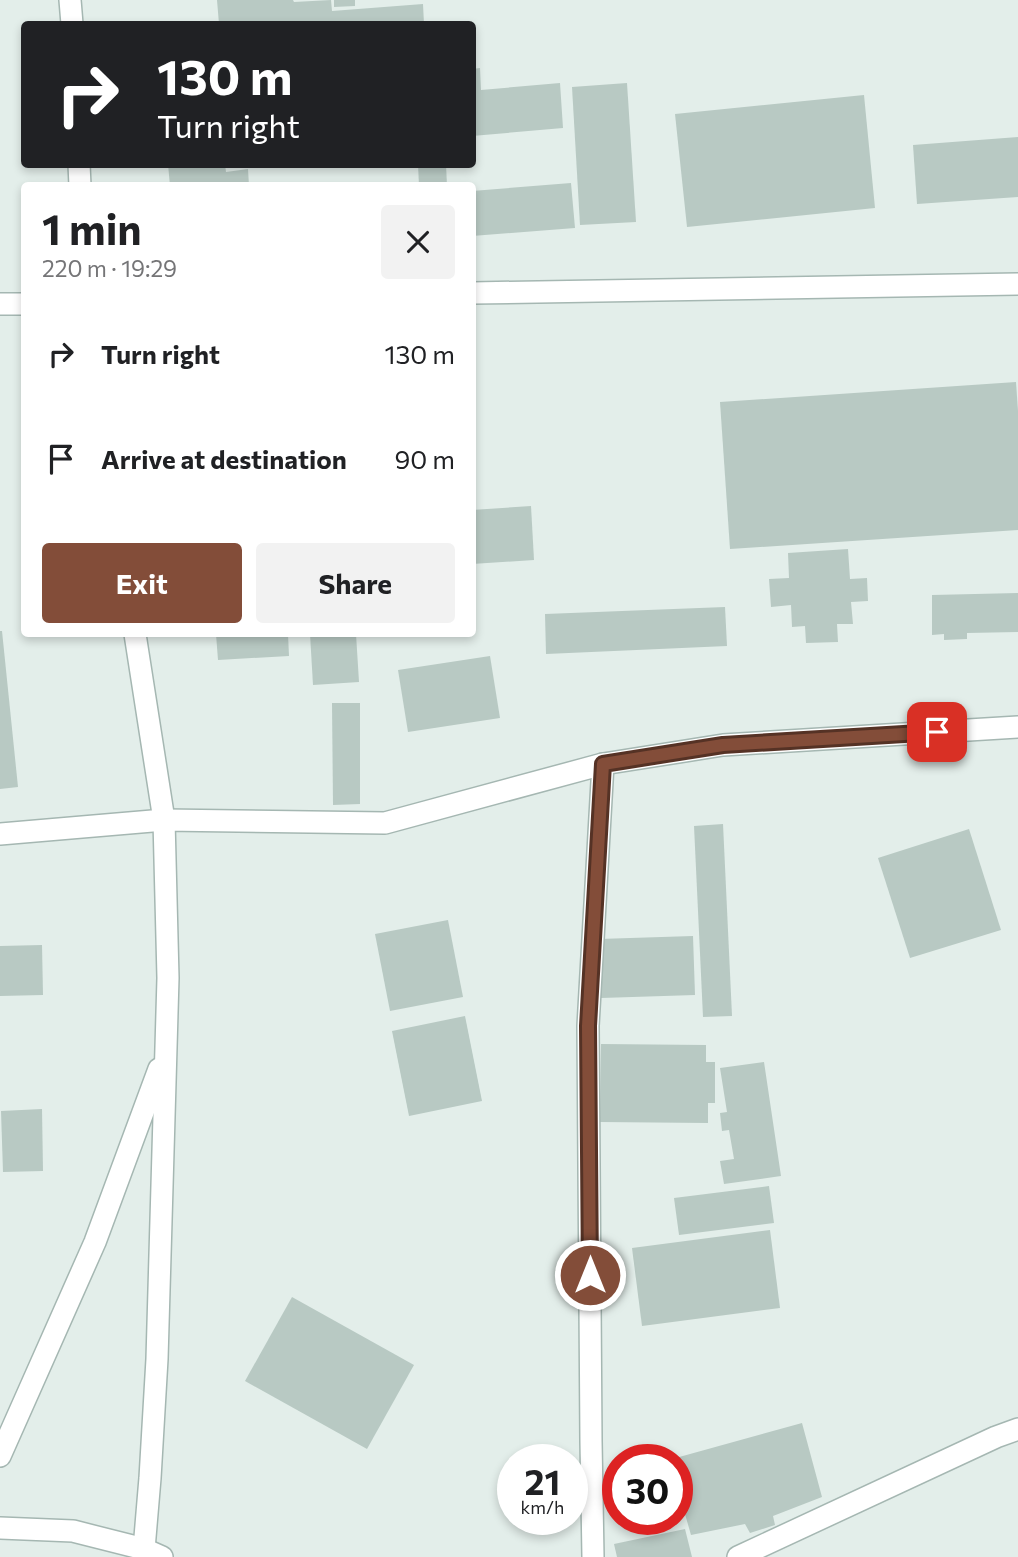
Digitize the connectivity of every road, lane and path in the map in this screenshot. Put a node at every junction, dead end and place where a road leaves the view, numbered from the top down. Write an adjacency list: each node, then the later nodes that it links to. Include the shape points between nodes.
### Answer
1 (70, 0): 2 (street)
2 (72, 21)
3 (1018, 284): 4 (street)
4 (476, 293)
5 (0, 304): 6 (street)
6 (21, 304)
7 (135, 637): 10 (street)
8 (1018, 727): 9 (street, via 723,745)
9 (603, 764): 10 (street, via 385,823); 17 (street, via 588,1026)
10 (164, 820): 11 (street); 12 (street)
11 (0, 834)
12 (166, 1051): 14 (street, via 95,1242); 16 (street, via 150,1478)
13 (1018, 1429): 18 (street)
14 (0, 1456)
15 (0, 1528): 16 (street, via 73,1531)
16 (153, 1553)
17 (593, 1557)
18 (738, 1557)

